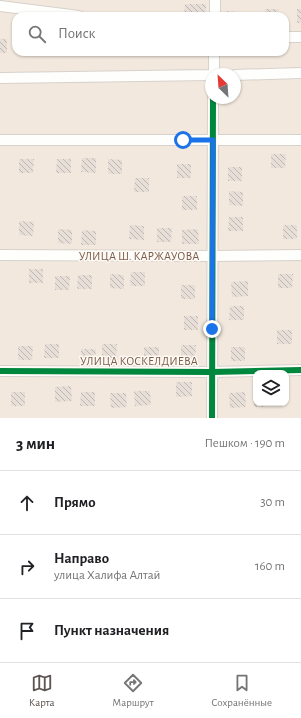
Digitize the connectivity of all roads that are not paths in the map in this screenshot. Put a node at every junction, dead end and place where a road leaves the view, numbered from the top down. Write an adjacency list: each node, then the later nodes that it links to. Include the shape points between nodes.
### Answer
1 (216, 0): 4 (street)
2 (0, 6): 3 (street)
3 (47, 12)
4 (215, 12)
5 (289, 37): 6 (street)
6 (301, 37)
7 (214, 56): 8 (street)
8 (213, 68)
9 (301, 73): 11 (street)
10 (205, 75): 12 (street)
11 (241, 75)
12 (0, 78)
13 (213, 104): 15 (street)
14 (0, 140): 15 (street)
15 (213, 140): 16 (street); 19 (street)
16 (301, 140)
17 (301, 255): 19 (street, УЛИЦА Ш. КАРЖАУОВА)
18 (0, 256): 19 (street, УЛИЦА Ш. КАРЖАУОВА)
19 (213, 256): 22 (street)
20 (301, 370): 22 (street, УЛИЦА КОСКЕЛДИЕВА)
21 (0, 371): 22 (street, УЛИЦА КОСКЕЛДИЕВА)
22 (212, 372): 23 (street)
23 (212, 418)

